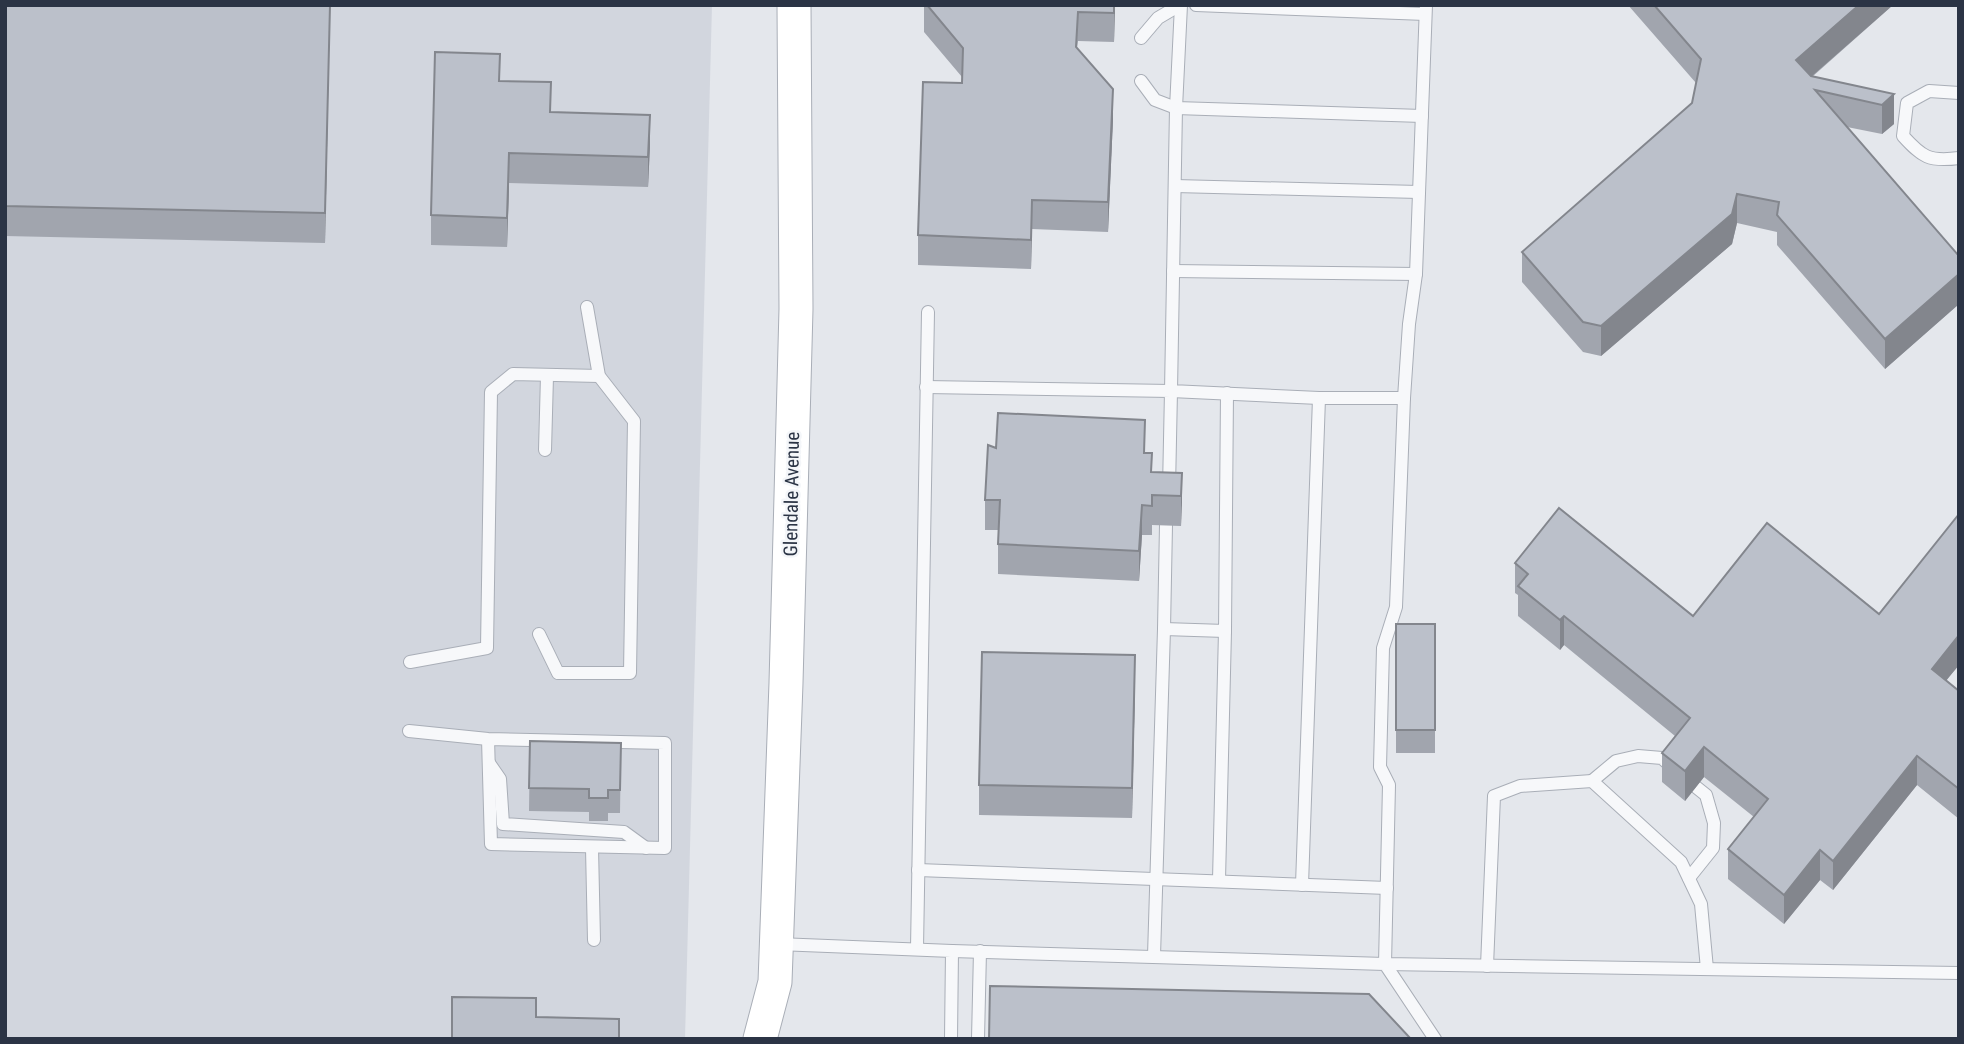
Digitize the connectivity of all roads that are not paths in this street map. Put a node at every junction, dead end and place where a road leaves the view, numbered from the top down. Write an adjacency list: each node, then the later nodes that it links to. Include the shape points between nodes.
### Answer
1 (794, 5): 46 (main road, Glendale Avenue, via 796,309)
2 (1181, 5): 5 (lane, via 1158,18); 8 (lane)
3 (1196, 5): 4 (lane)
4 (1425, 10): 9 (lane)
5 (1141, 38)
6 (1141, 81): 8 (lane, via 1155,100)
7 (1959, 93): 10 (lane, via 1928,90 1907,103 1903,136 1919,154 1943,160)
8 (1176, 108): 9 (lane); 11 (lane)
9 (1422, 116): 12 (lane)
10 (1959, 158)
11 (1175, 186): 12 (lane); 13 (lane)
12 (1419, 192): 14 (lane)
13 (1172, 271): 14 (lane); 20 (lane)
14 (1416, 274): 23 (lane)
15 (587, 307): 18 (lane)
16 (928, 312): 19 (lane)
17 (547, 376): 18 (lane); 24 (lane); 30 (lane, via 513,374 491,392 487,649)
18 (599, 376): 29 (lane, via 634,421 630,673 558,673)
19 (926, 387): 20 (lane); 39 (lane)
20 (1171, 391): 21 (lane); 25 (lane)
21 (1227, 393): 22 (lane); 28 (lane)
22 (1319, 398): 23 (lane); 43 (lane)
23 (1404, 398): 44 (lane, via 1396,607 1383,648 1380,767 1389,785)
24 (545, 450)
25 (1168, 502)
26 (1167, 525): 27 (lane)
27 (1164, 629): 28 (lane); 40 (lane)
28 (1225, 631): 42 (lane)
29 (539, 634)
30 (410, 662)
31 (409, 731): 32 (lane)
32 (488, 738): 33 (lane); 38 (lane, via 665,743 665,848)
33 (489, 763): 37 (lane, via 491,844); 38 (lane, via 500,779 503,824 624,832)
34 (1673, 768): 35 (lane, via 1662,758 1638,756 1616,761)
35 (1592, 781): 41 (lane, via 1681,862); 52 (lane, via 1520,786 1494,796)
36 (1696, 787): 41 (lane, via 1706,795 1714,823 1713,848)
37 (592, 848): 38 (lane); 45 (lane)
38 (646, 848)
39 (918, 870): 40 (lane); 47 (lane)
40 (1156, 878): 42 (lane); 50 (lane)
41 (1689, 878): 53 (lane, via 1701,904)
42 (1219, 880): 43 (lane)
43 (1302, 885): 44 (lane)
44 (1387, 888): 51 (lane)
45 (594, 940)
46 (778, 944): 47 (lane); 55 (main road, Glendale Avenue)
47 (917, 948): 48 (lane)
48 (952, 950): 49 (lane); 58 (lane)
49 (980, 951): 50 (lane); 59 (lane)
50 (1154, 956): 51 (lane)
51 (1385, 964): 52 (lane); 60 (lane)
52 (1487, 966): 53 (lane)
53 (1707, 970): 54 (lane)
54 (1959, 973)
55 (775, 982): 56 (main road, Glendale Avenue); 57 (main road, Glendale Avenue)
56 (760, 1039)
57 (784, 1039)
58 (951, 1039)
59 (978, 1039)
60 (1435, 1039)

